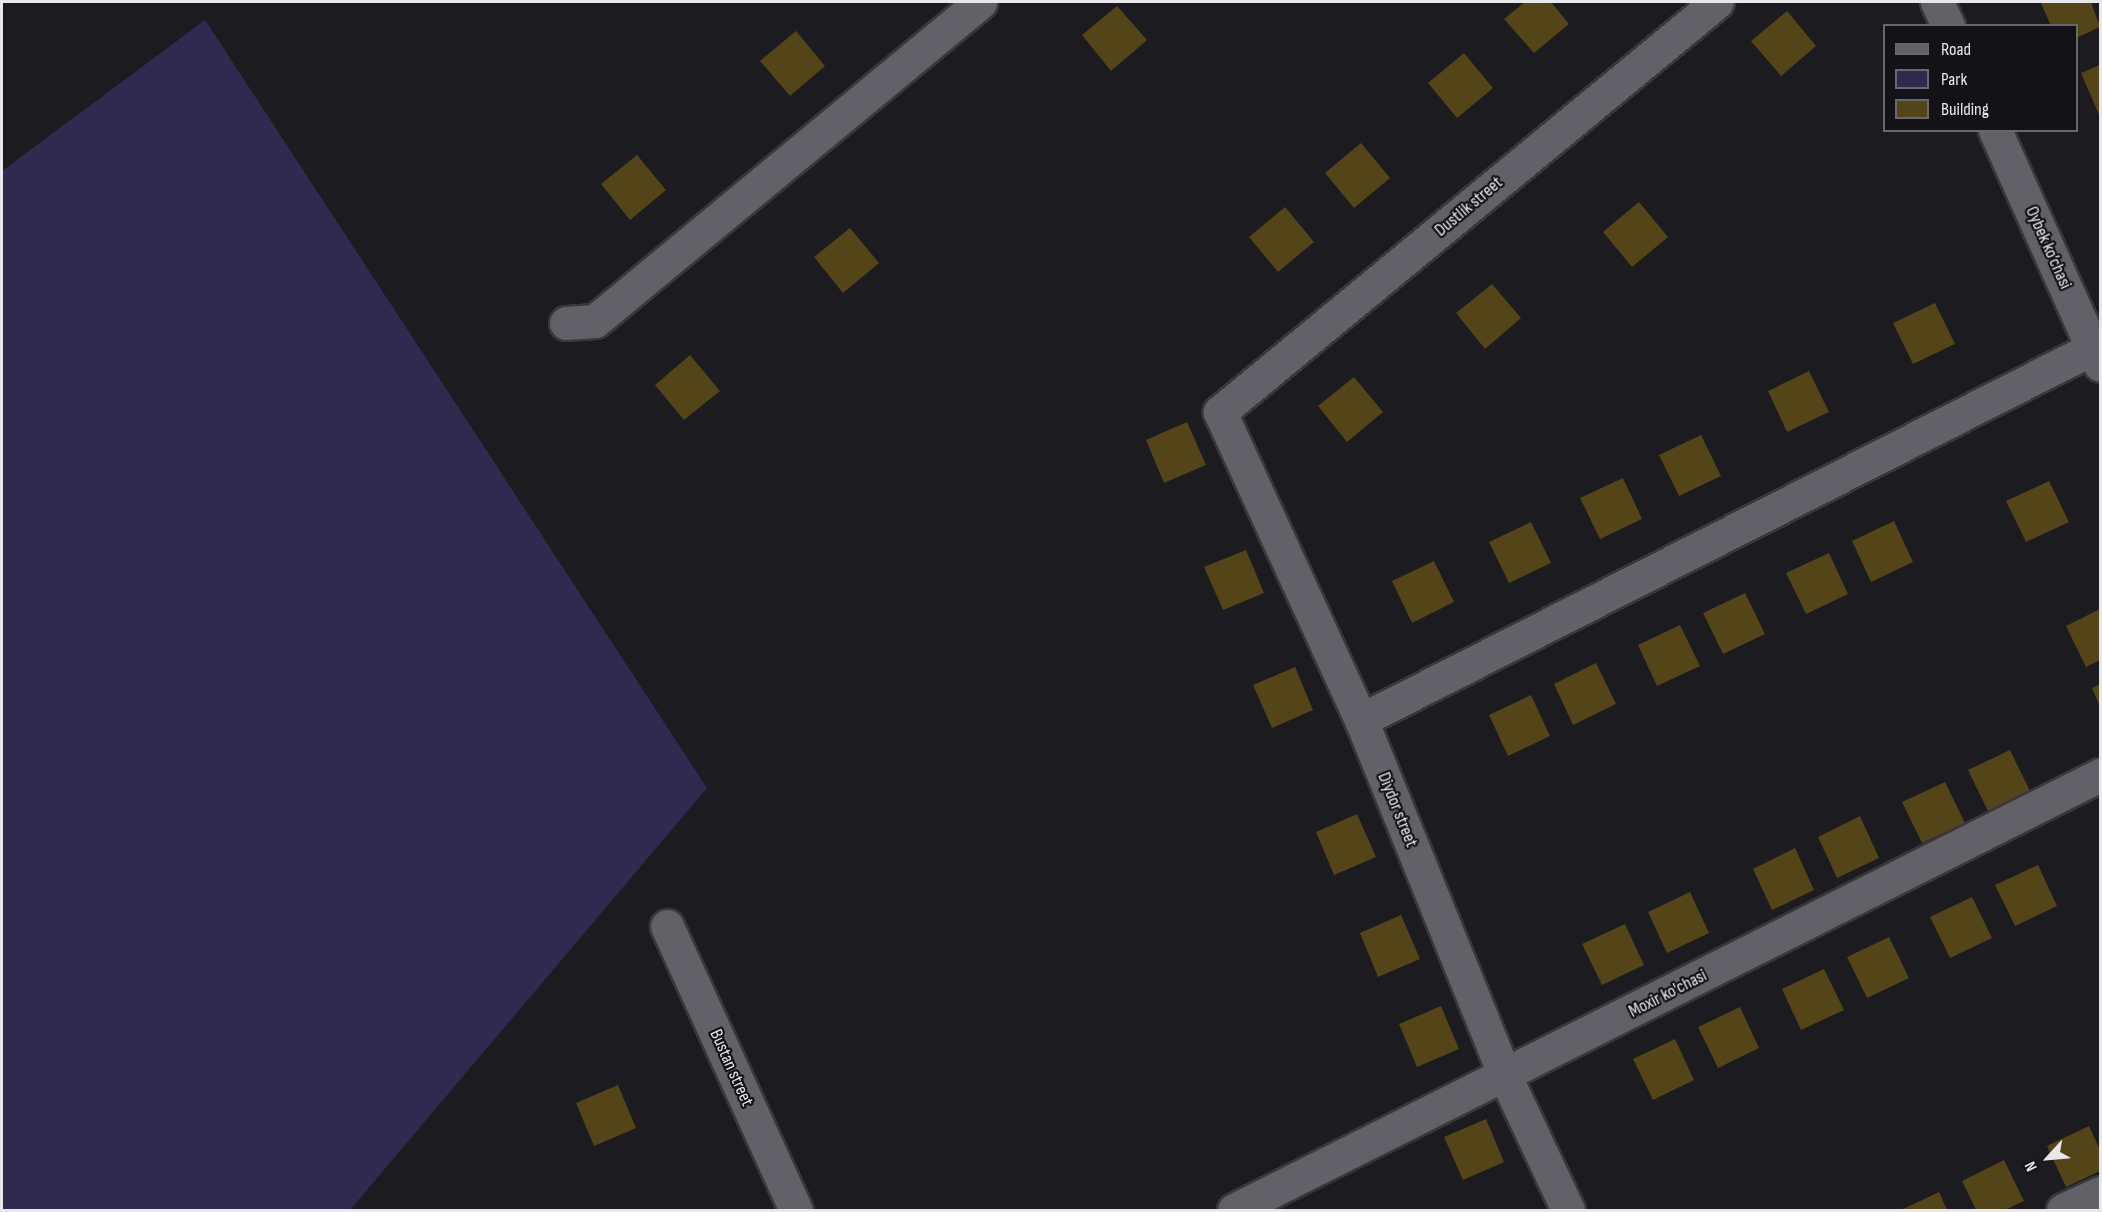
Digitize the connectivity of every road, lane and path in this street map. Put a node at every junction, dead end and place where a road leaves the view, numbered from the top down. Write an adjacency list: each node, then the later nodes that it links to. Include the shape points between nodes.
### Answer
1 (980, 2): 6 (street, via 595,321)
2 (1717, 2): 8 (street, Dustlik street)
3 (1937, 2): 4 (street)
4 (1947, 24)
5 (1996, 132): 7 (street, Oybek ko’chasi)
6 (566, 323)
7 (2097, 357): 9 (street)
8 (1220, 412): 9 (street, Diydor street)
9 (1361, 720): 12 (street, Diydor street)
10 (2100, 775): 12 (street, Moxir ko'chasi)
11 (667, 926): 14 (street, Bustаn street)
12 (1505, 1076): 15 (street, Moxir ko'chasi); 16 (street, Diydor street)
13 (2100, 1193): 17 (street)
14 (796, 1210)
15 (1234, 1210)
16 (1568, 1210)
17 (2063, 1210)

